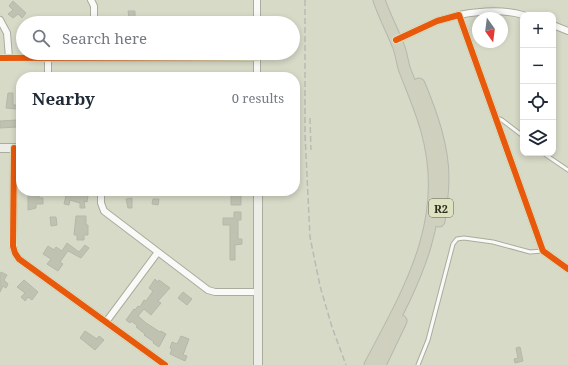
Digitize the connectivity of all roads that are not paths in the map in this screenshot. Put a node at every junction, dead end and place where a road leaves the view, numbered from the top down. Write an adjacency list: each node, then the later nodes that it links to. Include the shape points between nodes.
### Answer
1 (91, 0): 6 (street)
2 (257, 0): 7 (street)
3 (379, 0): 11 (highway, R2)
4 (520, 14): 5 (street, via 480,11)
5 (459, 15): 11 (street, via 437,21); 19 (street)
6 (94, 16)
7 (257, 16)
8 (0, 20): 13 (street, via 7,34)
9 (556, 26): 10 (street)
10 (568, 31)
11 (397, 43): 35 (highway, R2, via 430,143 434,197 423,254 411,284); 36 (highway, R2, via 411,64 435,129 443,176 442,198 438,228 430,256 418,288)
12 (0, 58): 13 (street)
13 (9, 58): 14 (street)
14 (16, 58)
15 (48, 60): 17 (street)
16 (257, 60): 18 (street)
17 (48, 72)
18 (257, 72)
19 (495, 117): 20 (lane); 28 (street)
20 (520, 134)
21 (0, 148): 22 (street)
22 (16, 148)
23 (547, 156): 24 (lane)
24 (568, 170)
25 (16, 187): 32 (street, via 14,253)
26 (101, 196): 29 (street, via 104,211)
27 (258, 196): 31 (street)
28 (543, 251): 30 (street); 37 (lane, via 530,252 493,242 457,239 453,244 428,340)
29 (158, 252): 31 (street, via 211,292); 32 (street)
30 (568, 268)
31 (258, 292): 34 (street)
32 (106, 322): 33 (street)
33 (165, 365)
34 (258, 365)
35 (370, 365)
36 (380, 365)
37 (418, 365)

